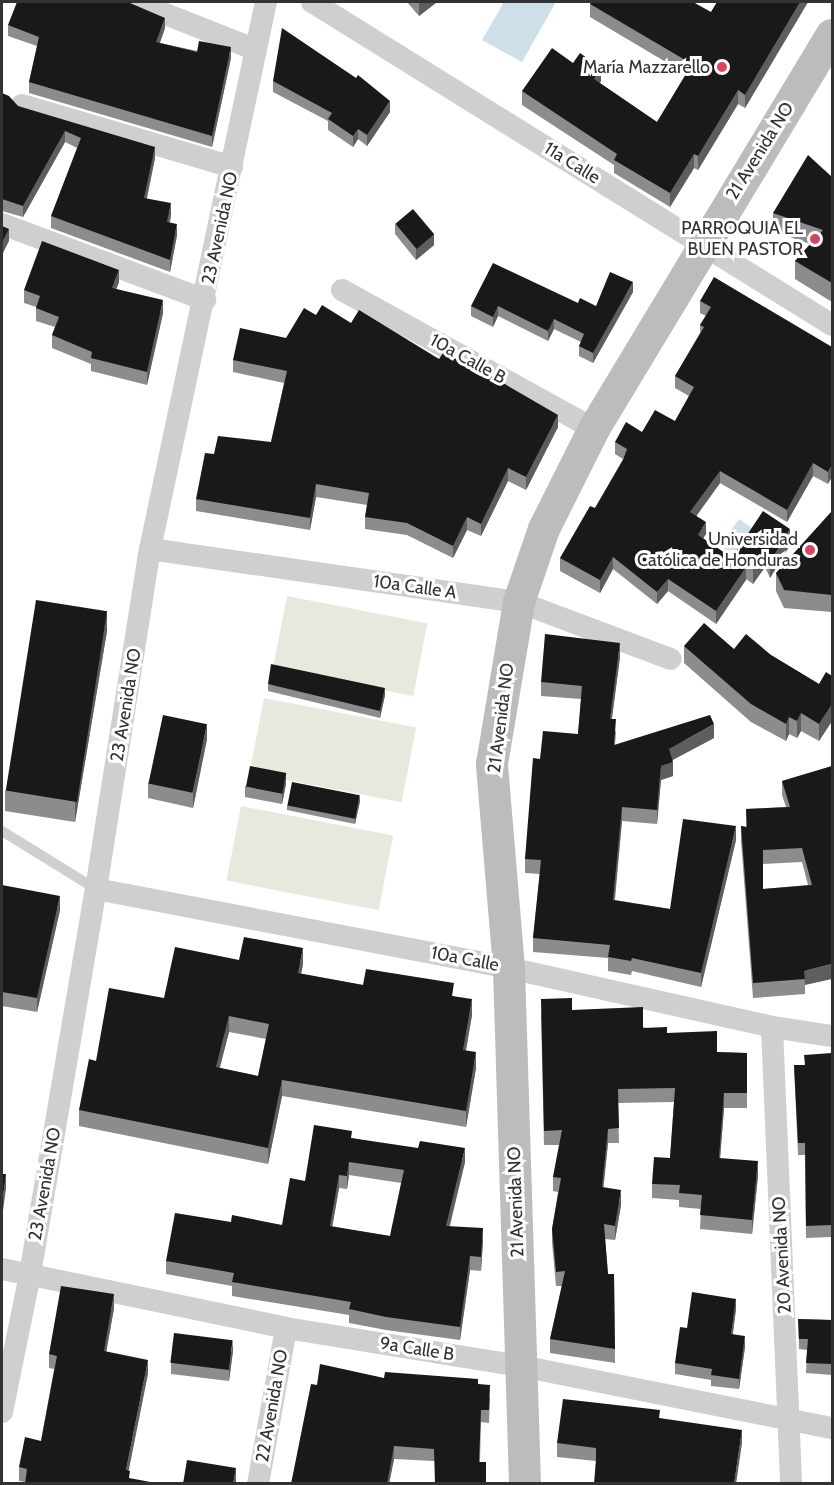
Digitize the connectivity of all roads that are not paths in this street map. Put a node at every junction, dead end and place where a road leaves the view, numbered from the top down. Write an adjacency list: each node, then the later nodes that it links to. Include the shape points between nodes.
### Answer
1 (135, 2): 5 (street)
2 (266, 2): 5 (street, 23 Avenida NO)
3 (312, 2): 9 (street, 11a Calle)
4 (832, 35): 9 (street, 21 Avenida NO)
5 (256, 50): 7 (street, 23 Avenida NO)
6 (22, 105): 7 (street)
7 (232, 167): 11 (street, 23 Avenida NO)
8 (2, 224): 11 (street)
9 (703, 244): 12 (street, 11a Calle); 13 (street, 21 Avenida NO)
10 (342, 290): 13 (street, 10a Calle B)
11 (205, 300): 14 (street, 23 Avenida NO)
12 (832, 325)
13 (594, 429): 15 (street, 21 Avenida NO, via 544,529)
14 (150, 549): 15 (street, 10a Calle A); 18 (street, 23 Avenida NO)
15 (519, 602): 16 (street, 10a Calle A); 19 (street, 21 Avenida NO, via 492,764)
16 (671, 659)
17 (2, 831): 18 (lane)
18 (96, 889): 19 (street, 10a Calle); 23 (street, 23 Avenida NO)
19 (509, 968): 20 (street, 10a Calle); 25 (street, 21 Avenida NO)
20 (772, 1027): 21 (street, 10a Calle); 27 (street, 20 Avenida NO)
21 (832, 1036)
22 (2, 1269): 23 (street, 9a Calle B)
23 (30, 1274): 24 (street, 9a Calle B); 26 (street, 23 Avenida NO)
24 (286, 1328): 25 (street, 9a Calle B); 29 (street, 22 Avenida NO)
25 (521, 1366): 27 (street, 9a Calle B); 30 (street, 21 Avenida NO)
26 (2, 1412)
27 (789, 1418): 28 (street, 9a Calle B); 31 (street, 20 Avenida NO)
28 (832, 1428)
29 (258, 1484)
30 (525, 1484)
31 (791, 1484)

